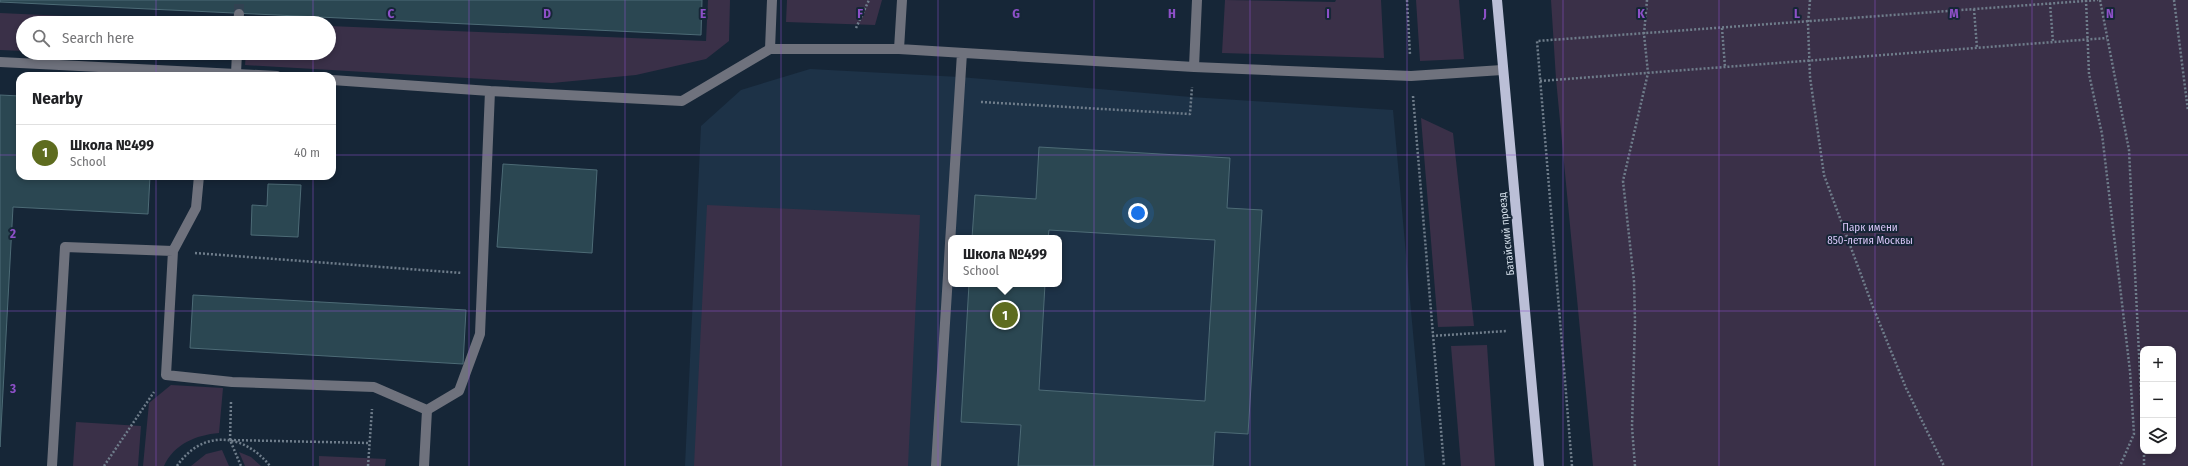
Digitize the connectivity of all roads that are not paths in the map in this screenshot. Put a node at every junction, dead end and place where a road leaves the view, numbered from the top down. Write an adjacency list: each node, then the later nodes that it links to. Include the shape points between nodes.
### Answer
1 (772, 0): 5 (lane)
2 (902, 0): 6 (lane)
3 (1197, 0): 10 (lane)
4 (1496, 0): 11 (main road, Батайский проезд)
5 (770, 49): 6 (lane); 15 (lane, via 682,101)
6 (899, 49): 7 (lane)
7 (962, 53): 10 (lane); 17 (lane)
8 (237, 60): 13 (lane)
9 (0, 62): 12 (lane)
10 (1194, 67): 11 (lane, via 1411,76)
11 (1502, 70): 24 (main road, Батайский проезд)
12 (175, 72)
13 (236, 72)
14 (336, 80): 15 (lane)
15 (490, 91): 20 (lane, via 480,334 459,391)
16 (199, 180): 18 (lane, via 196,208)
17 (950, 235)
18 (173, 251): 20 (lane, via 166,375 232,382 374,387); 21 (lane, via 65,247)
19 (948, 267): 23 (lane)
20 (427, 410): 22 (lane)
21 (52, 466)
22 (424, 466)
23 (936, 466)
24 (1539, 466)

